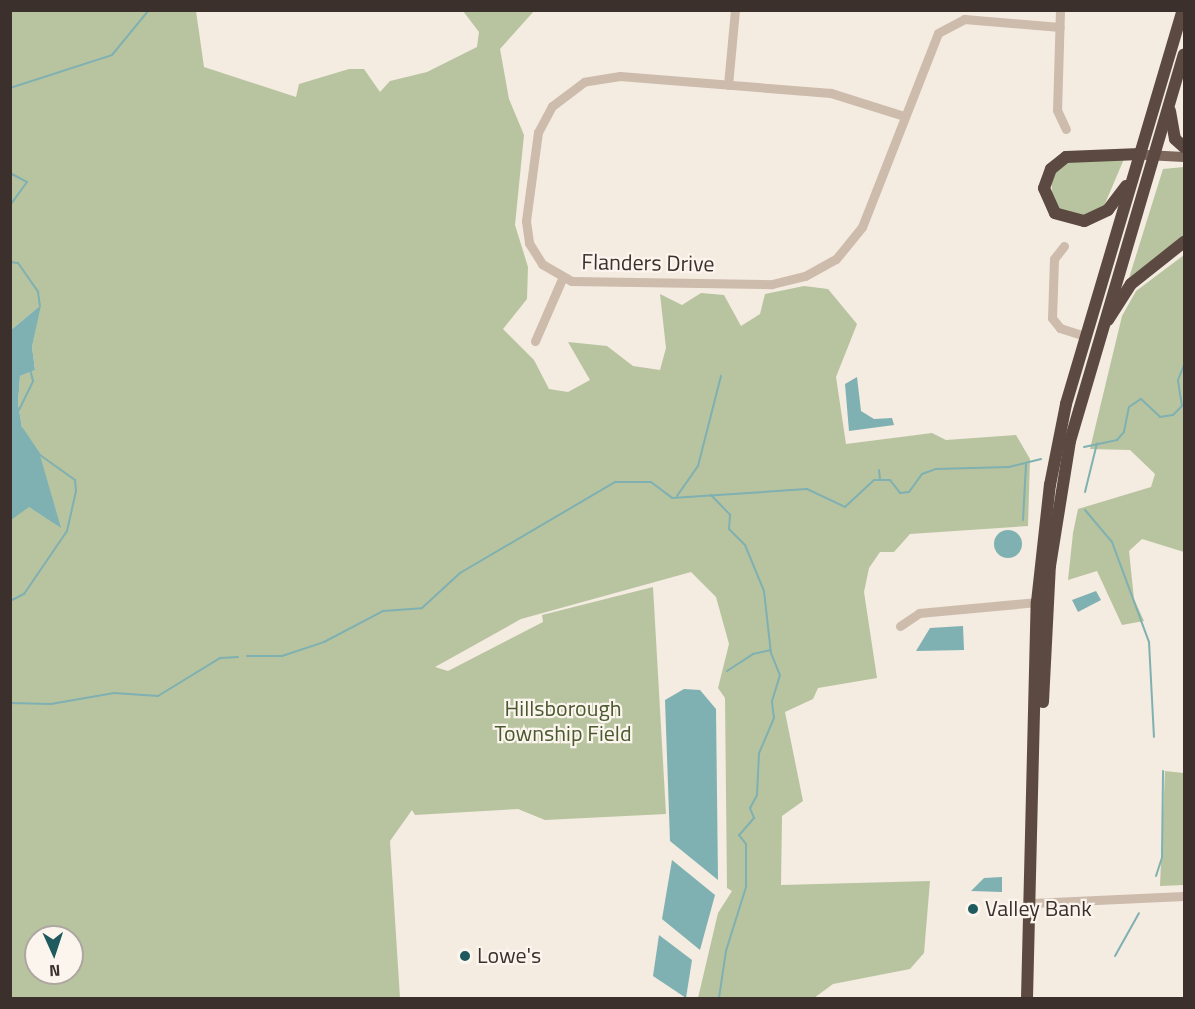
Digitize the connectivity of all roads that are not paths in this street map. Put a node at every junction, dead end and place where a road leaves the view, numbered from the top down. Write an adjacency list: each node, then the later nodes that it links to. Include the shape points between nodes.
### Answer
1 (735, 10): 6 (street)
2 (1060, 10): 4 (street)
3 (1183, 10): 11 (highway)
4 (1059, 27): 8 (street, Flanders Drive, via 964,20 944,27 932,42); 9 (street, via 1057,110)
5 (1185, 54): 7 (highway)
6 (728, 85): 8 (street, Flanders Drive, via 846,96); 17 (street, Flanders Drive, via 608,76 571,89 552,106 535,144 526,227 535,254)
7 (1170, 101): 10 (highway, via 1169,123); 12 (highway)
8 (904, 116): 17 (street, Flanders Drive, via 862,227 821,269 772,284)
9 (1066, 129)
10 (1185, 147)
11 (1140, 154): 12 (main road); 14 (highway); 14 (highway, via 1066,157 1046,178 1046,197 1064,219 1084,221 1111,207)
12 (1154, 155): 13 (main road); 18 (highway)
13 (1185, 157)
14 (1136, 170): 18 (highway)
15 (1185, 242): 18 (highway, via 1131,284)
16 (1064, 246): 18 (street, via 1054,259 1052,318 1060,328)
17 (562, 279): 19 (street)
18 (1091, 338): 20 (highway, via 1057,447); 22 (highway, via 1054,529)
19 (534, 341)
20 (1037, 602): 21 (street, via 919,613); 22 (highway)
21 (900, 626)
22 (1035, 778): 24 (highway)
23 (1185, 896): 24 (street)
24 (1031, 903): 25 (highway)
25 (1027, 999)

